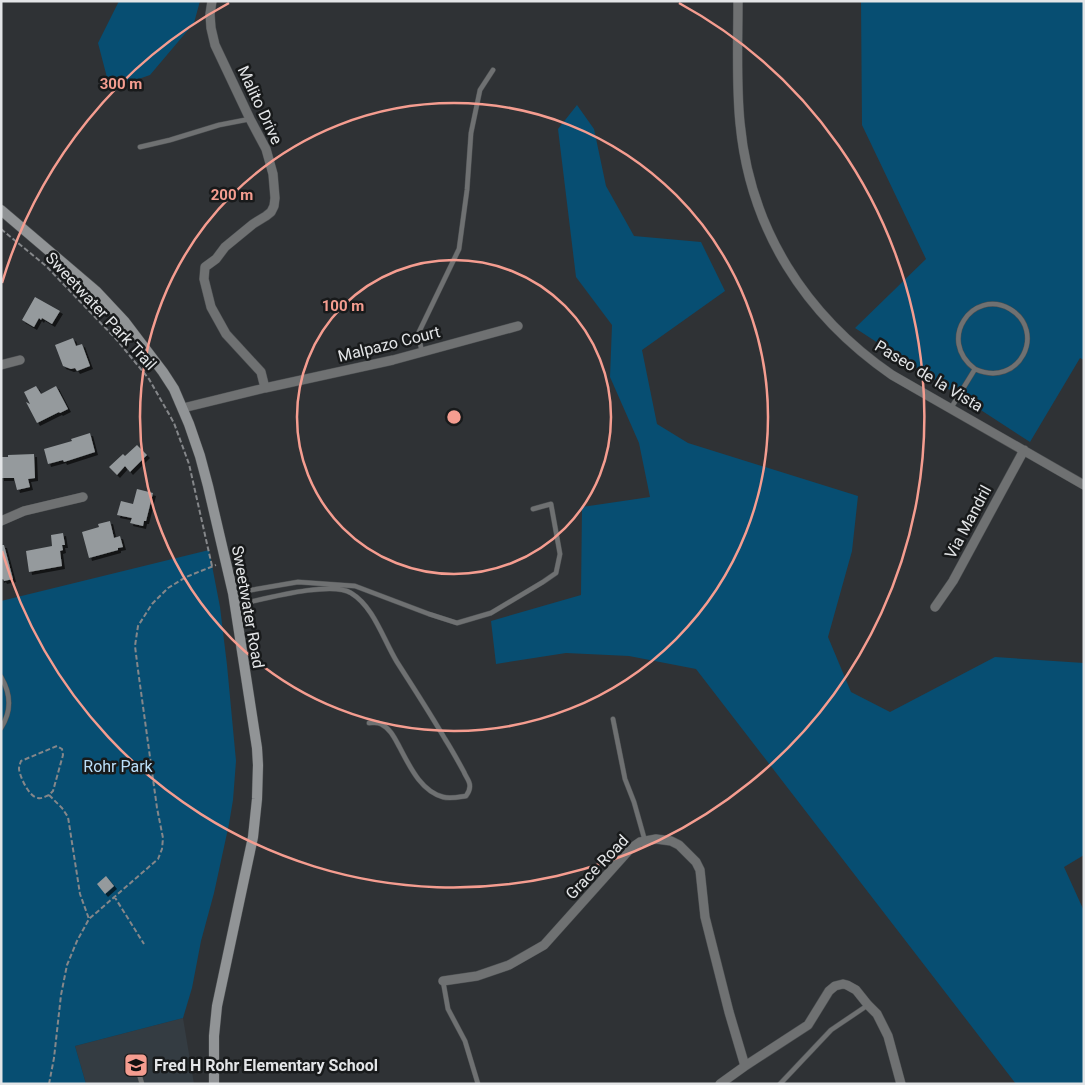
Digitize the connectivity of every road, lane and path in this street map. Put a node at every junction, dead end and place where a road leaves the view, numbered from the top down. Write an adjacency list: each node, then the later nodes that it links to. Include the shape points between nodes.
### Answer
1 (212, 1): 4 (street, Malito Drive, via 210,14 215,45)
2 (738, 1): 15 (street, Paseo de la Vista, via 738,101 742,144 754,194 777,248 812,302 846,339 892,375)
3 (493, 70): 9 (lane, via 480,90 471,133 459,249 418,334)
4 (250, 119): 5 (lane); 13 (street, Malito Drive, via 266,149 273,174 274,206 271,212 225,247 205,267 204,279 218,321 261,372)
5 (140, 147)
6 (1, 210): 14 (main road, Sweetwater Road, via 96,291 125,322 174,389)
7 (1, 229): 30 (path, Sweetwater Park Trail, via 46,266 116,339 149,379 174,423 189,464 212,566 168,588 152,604 138,626 135,646 163,838 158,859)
8 (518, 326): 9 (street, Malpazo Court)
9 (422, 352): 13 (street, Malpazo Court)
10 (20, 360): 11 (street)
11 (1, 365)
12 (975, 369): 12 (lane, via 998,374 1012,368 1022,357 1027,334 1021,320 1010,310 988,305 973,311 963,322 958,344 964,359); 15 (lane)
13 (265, 388): 14 (street)
14 (183, 408): 21 (main road, Sweetwater Road, via 200,456)
15 (951, 408): 16 (street, Paseo de la Vista)
16 (1024, 450): 17 (street, Paseo de la Vista); 23 (street, Via Mandril, via 953,581)
17 (1084, 485)
18 (83, 497): 20 (street, via 24,511)
19 (534, 509): 21 (lane, via 551,504 560,554 556,572 491,612 458,623 355,586 298,582)
20 (1, 521)
21 (233, 593): 22 (main road, Sweetwater Road)
22 (235, 606): 26 (lane, via 310,590 328,588 351,592 376,621 395,659 454,753 470,783 470,791 466,796 444,798 430,792 419,781 388,728 379,723); 39 (main road, Sweetwater Road, via 257,748 257,799 253,837 218,1006)
23 (935, 607)
24 (1, 677): 27 (lane, via 6,684 10,704)
25 (614, 719): 29 (lane, via 625,779)
26 (369, 723)
27 (1, 728)
28 (50, 795): 28 (path, via 63,755 62,748 57,746 21,761 19,770 32,795 37,798); 31 (path, via 68,817 80,894)
29 (645, 841): 33 (street, Grace Road, via 630,849 544,945 509,966 478,976); 36 (street, Grace Road, via 656,839 679,845 700,870 705,917)
30 (114, 896): 31 (path, Sweetwater Park Trail); 32 (path)
31 (89, 919): 37 (path, Sweetwater Park Trail, via 67,965)
32 (144, 944)
33 (443, 981): 40 (lane, via 448,1009 464,1041)
34 (868, 1005): 36 (street, via 856,990 839,984 829,991 808,1025); 42 (lane, via 831,1030); 43 (street, via 884,1027)
35 (134, 1060): 38 (lane)
36 (745, 1066): 41 (street)
37 (49, 1084)
38 (142, 1084)
39 (214, 1084)
40 (478, 1084)
41 (720, 1084)
42 (780, 1084)
43 (901, 1084)

